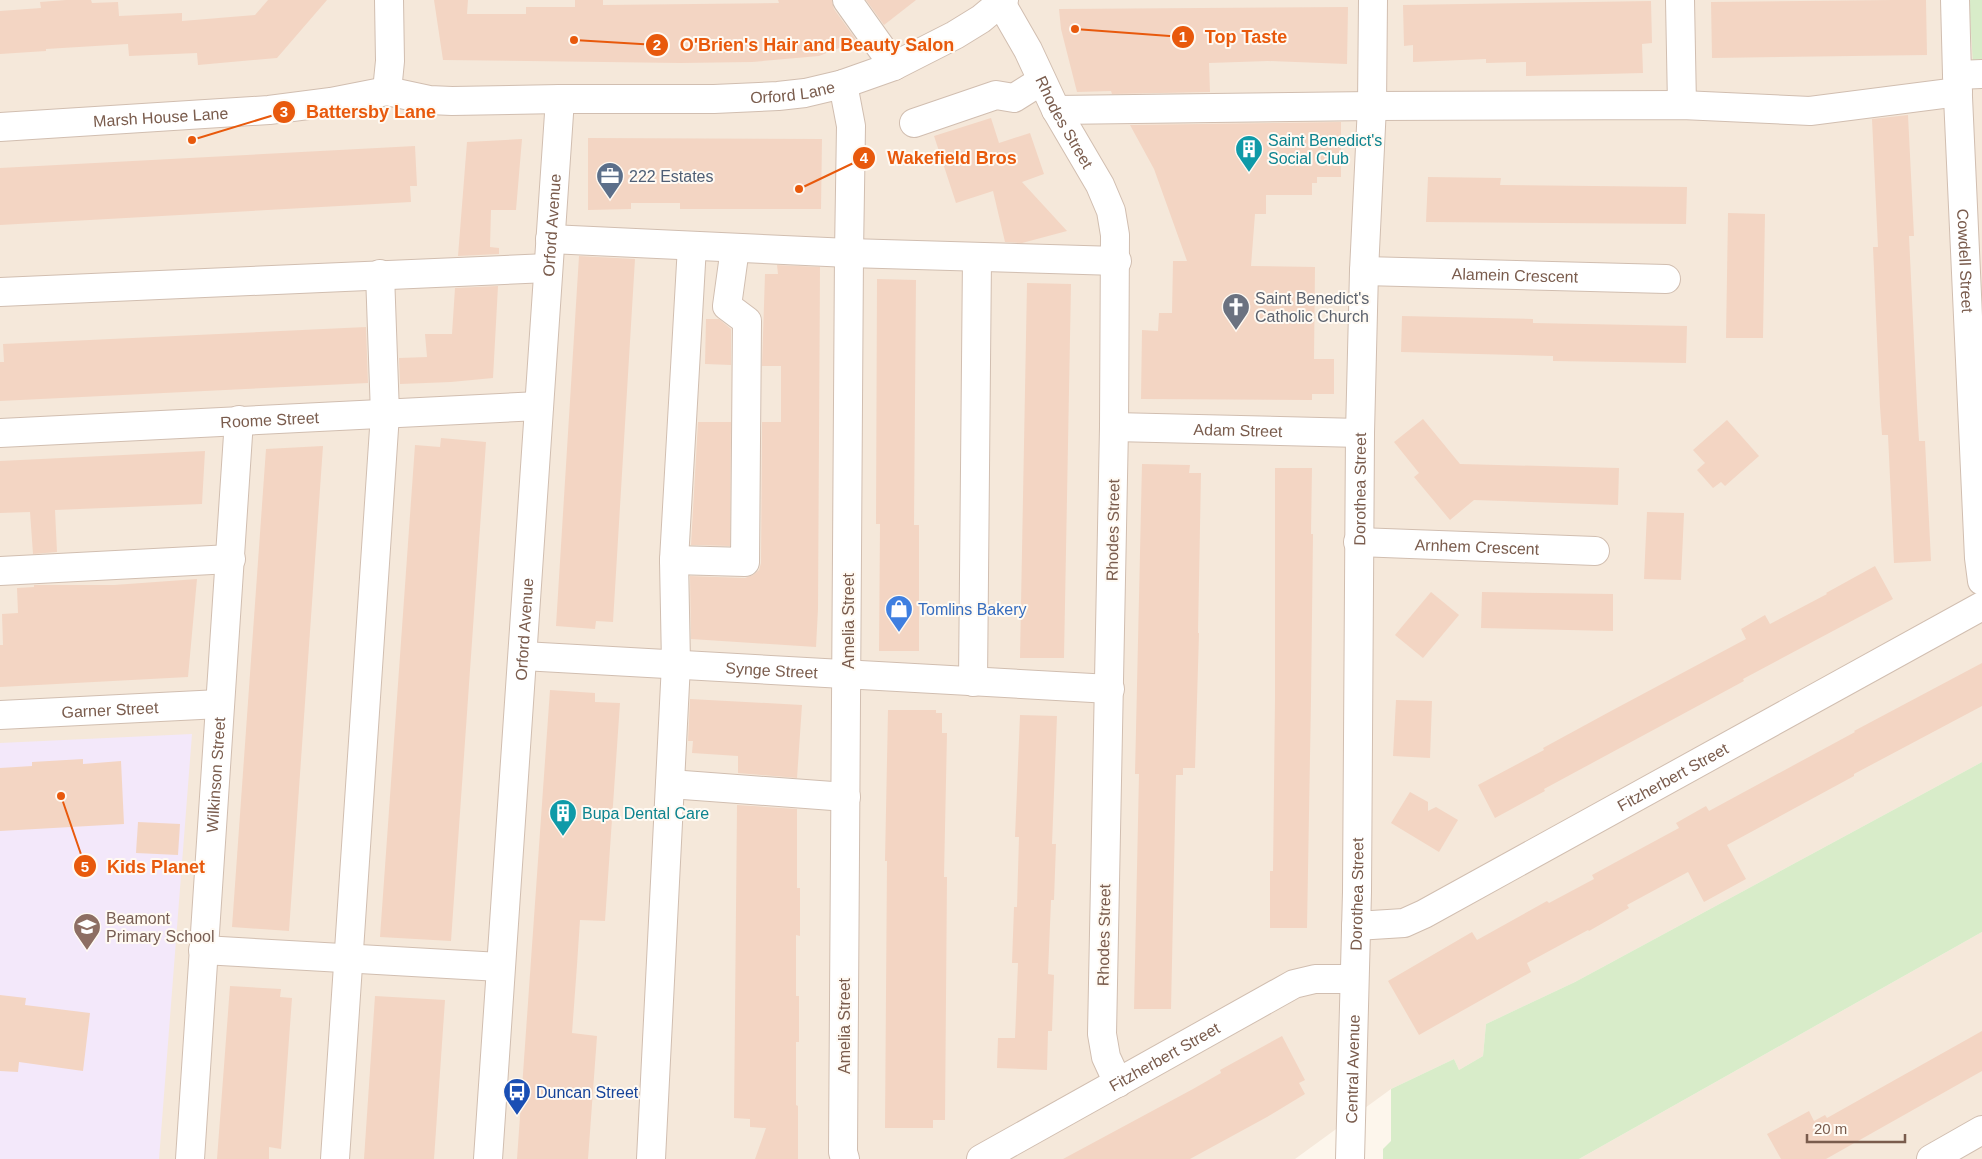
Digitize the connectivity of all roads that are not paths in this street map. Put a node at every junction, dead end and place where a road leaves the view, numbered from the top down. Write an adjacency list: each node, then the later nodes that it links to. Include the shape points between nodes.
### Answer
1 (389, 0): 11 (street)
2 (847, 0): 7 (street)
3 (1373, 0): 14 (street, Dorothea Street)
4 (1680, 0): 13 (street)
5 (1955, 0): 8 (street, Cowdell Street)
6 (1003, 1): 7 (street, Orford Lane, via 955,35); 9 (street, Rhodes Street)
7 (894, 66): 10 (street, Orford Lane)
8 (1965, 80): 13 (street, via 1810,110); 40 (street, Cowdell Street)
9 (1041, 81): 15 (street, Rhodes Street); 16 (street, via 1014,98 996,95)
10 (843, 84): 12 (street, Orford Lane, via 805,93 762,97); 21 (street, Amelia Street, via 851,126)
11 (387, 91): 12 (street, Marsh House Lane, via 452,102); 17 (street, Marsh House Lane, via 269,110)
12 (560, 99): 18 (street, Orford Avenue)
13 (1682, 105): 14 (street)
14 (1372, 106): 15 (street); 25 (street, Dorothea Street)
15 (1056, 110): 23 (street, Rhodes Street, via 1100,185 1110,211)
16 (914, 123)
17 (0, 126)
18 (550, 239): 19 (street); 24 (street, Orford Avenue)
19 (692, 246): 20 (street); 38 (street)
20 (736, 248): 21 (street); 38 (street, via 727,306 747,321 745,562)
21 (849, 253): 22 (street); 44 (street, Amelia Street)
22 (977, 257): 23 (street); 45 (street)
23 (1116, 261): 32 (street, Rhodes Street)
24 (548, 268): 26 (street); 29 (street, Orford Avenue)
25 (1364, 271): 27 (street, Alamein Crescent); 34 (street, Dorothea Street)
26 (380, 274): 28 (street); 30 (street)
27 (1666, 279)
28 (0, 292)
29 (539, 406): 30 (street, Roome Street); 42 (street, Orford Avenue)
30 (385, 414): 31 (street, Roome Street); 53 (street)
31 (239, 420): 33 (street, Roome Street); 37 (street, Wilkinson Street)
32 (1114, 427): 34 (street, Adam Street); 46 (street, Rhodes Street)
33 (0, 432)
34 (1360, 433): 35 (street, Dorothea Street)
35 (1358, 542): 36 (street, Arnhem Crescent); 51 (street, Dorothea Street)
36 (1595, 551)
37 (231, 559): 39 (street); 47 (street, Wilkinson Street)
38 (674, 560): 43 (street)
39 (0, 571)
40 (1982, 581)
41 (1982, 606): 51 (street, Fitzherbert Street, via 1424,914 1404,923)
42 (523, 656): 43 (street, Synge Street); 54 (street, Orford Avenue)
43 (676, 664): 44 (street, Synge Street); 49 (street)
44 (848, 675): 45 (street, Synge Street); 50 (street, Amelia Street)
45 (973, 682): 46 (street, Synge Street)
46 (1110, 690): 56 (street, Rhodes Street, via 1102,1034 1106,1057)
47 (220, 704): 48 (street, Garner Street); 52 (street, Wilkinson Street)
48 (0, 715)
49 (670, 784): 50 (street); 61 (street)
50 (846, 796): 62 (street, Amelia Street)
51 (1356, 926): 55 (street, Dorothea Street)
52 (203, 950): 53 (street); 58 (street, Wilkinson Street)
53 (349, 960): 54 (street); 59 (street)
54 (500, 967): 60 (street, Orford Avenue)
55 (1354, 978): 56 (street, Fitzherbert Street, via 1315,979 1294,984); 64 (street, Central Avenue)
56 (1118, 1083): 63 (street, Fitzherbert Street)
57 (1982, 1130): 65 (street)
58 (190, 1159)
59 (335, 1159)
60 (488, 1159)
61 (651, 1159)
62 (845, 1159)
63 (981, 1159)
64 (1350, 1159)
65 (1931, 1159)

